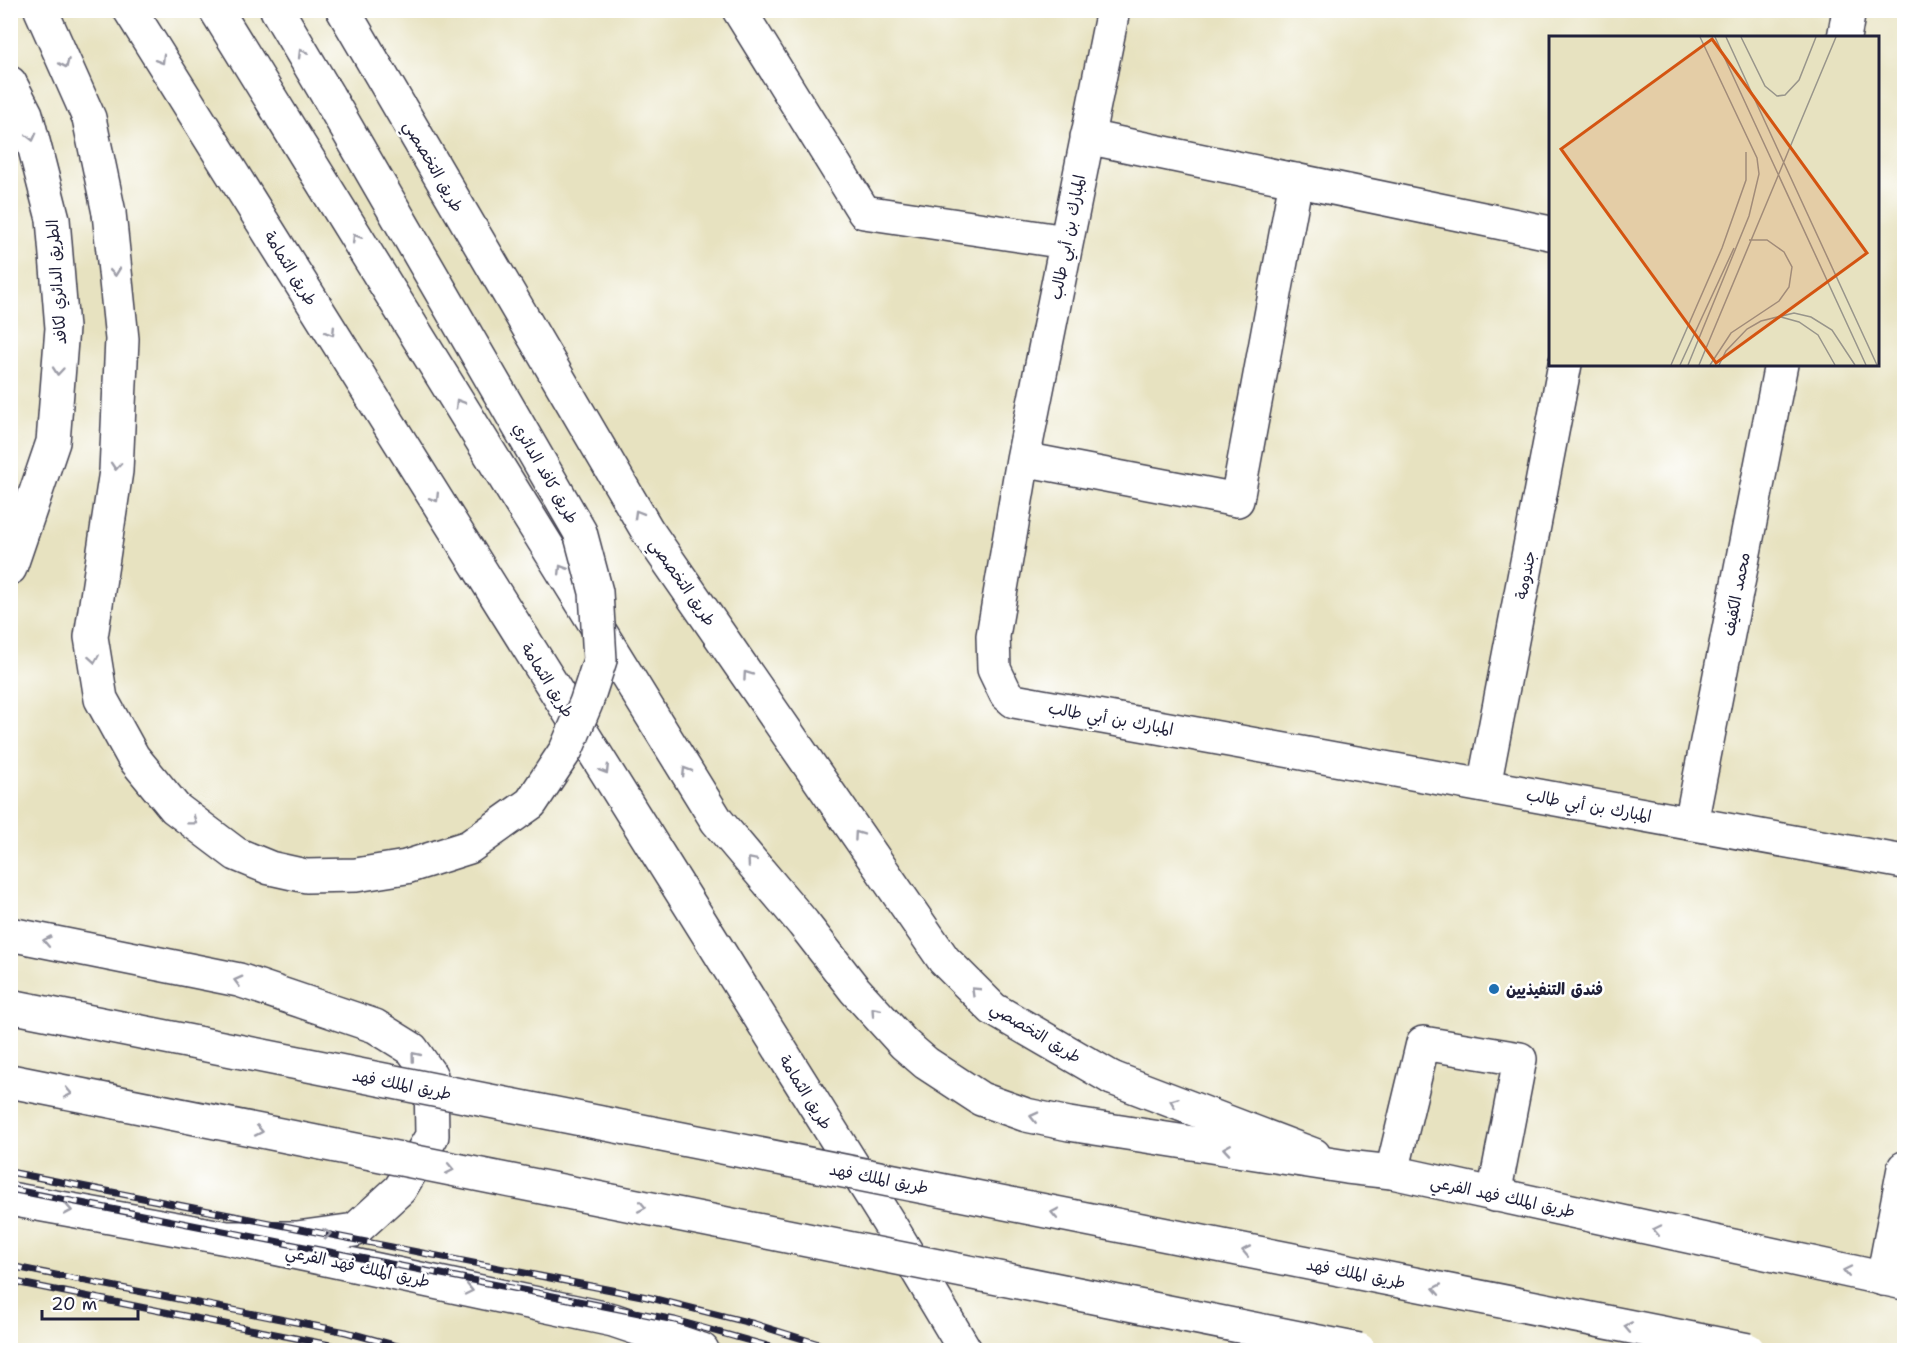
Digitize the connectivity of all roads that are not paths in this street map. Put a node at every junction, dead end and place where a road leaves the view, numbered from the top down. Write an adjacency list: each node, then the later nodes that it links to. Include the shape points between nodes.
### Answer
1 (41, 10): 4 (main road, طريق كافد الدائري, one-way to 4, bridge, via 89,118 109,213 122,350 116,471 91,637 101,699 133,758 176,808 236,854 270,868 306,876 356,875 406,867 469,847 531,803 566,750 600,660 596,592 580,532)
2 (130, 10): 34 (main road, طريق الثمامة, one-way to 34)
3 (216, 10): 26 (main road, one-way to 3, via 1026,1115 981,1099 904,1044 717,821)
4 (277, 10)
5 (343, 10): 24 (main road, طريق التخصصي, one-way to 5, via 993,1009 944,960 647,530)
6 (739, 10): 14 (main road, via 864,212)
7 (1113, 10): 11 (main road, المبارك بن أبي طالب)
8 (1849, 10): 9 (main road)
9 (1844, 36)
10 (10, 83): 18 (main road, الطريق الدائري لكافد, one-way to 18, via 26,114 53,219 62,328 53,442)
11 (1087, 137): 12 (main road); 14 (main road, المبارك بن أبي طالب)
12 (1296, 180): 13 (main road); 17 (main road, via 1237,500)
13 (1549, 233)
14 (1066, 242): 17 (main road, المبارك بن أبي طالب)
15 (1564, 366): 19 (main road, جندومة)
16 (1781, 366): 20 (main road, محمد الكفيف)
17 (1023, 459): 19 (main road, المبارك بن أبي طالب, via 992,656 998,680 1014,701)
18 (13, 561)
19 (1485, 786): 20 (main road, المبارك بن أبي طالب)
20 (1691, 824): 21 (main road, المبارك بن أبي طالب)
21 (1905, 862)
22 (10, 934): 31 (main road, one-way to 22, via 297,1238 355,1230 400,1189 432,1136 431,1076 411,1049 375,1026 239,980)
23 (10, 1006): 36 (main road, طريق الملك فهد, one-way to 23, bridge)
24 (1112, 1078): 26 (main road, طريق الملك فهد الفرعي, one-way to 24)
25 (10, 1081): 35 (main road, one-way to 35, bridge)
26 (1347, 1167): 28 (main road, طريق الملك فهد الفرعي)
27 (1905, 1167): 32 (main road)
28 (1392, 1172): 29 (main road, طريق الملك فهد الفرعي); 29 (main road, via 1424,1043 1520,1059)
29 (1494, 1195): 32 (main road, طريق الملك فهد الفرعي, one-way to 29)
30 (10, 1199): 31 (main road, طريق الملك فهد الفرعي, one-way to 31)
31 (226, 1238): 33 (main road, طريق الملك فهد الفرعي, one-way to 33, via 613,1320)
32 (1894, 1281)
33 (702, 1350)
34 (965, 1350)
35 (1359, 1350)
36 (1748, 1350)

